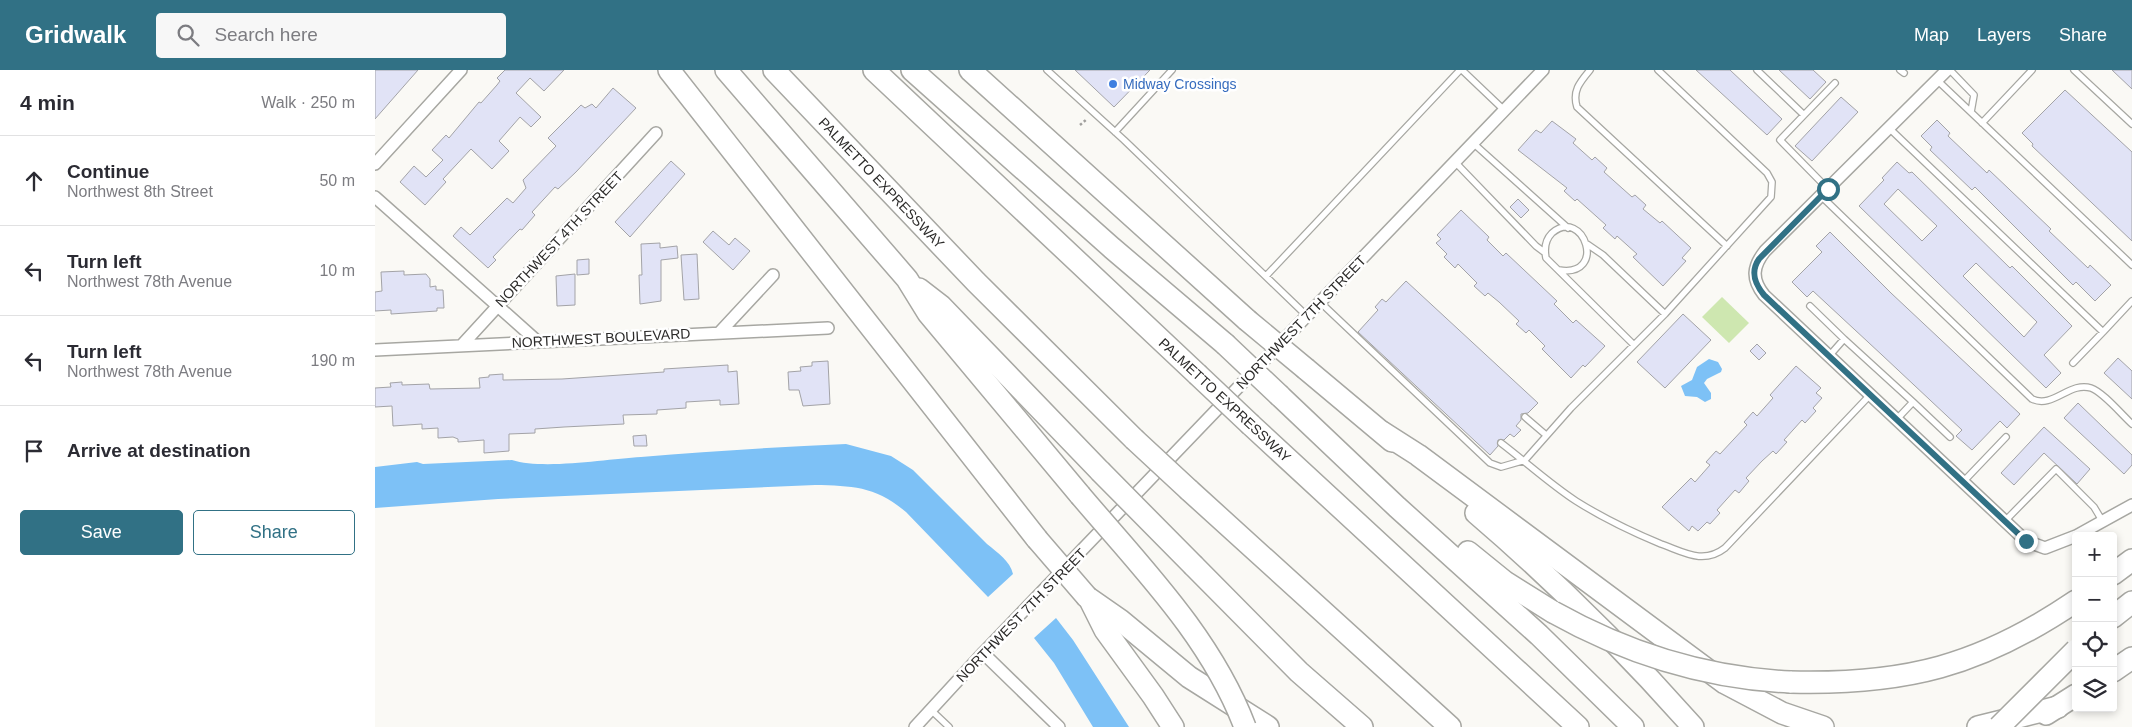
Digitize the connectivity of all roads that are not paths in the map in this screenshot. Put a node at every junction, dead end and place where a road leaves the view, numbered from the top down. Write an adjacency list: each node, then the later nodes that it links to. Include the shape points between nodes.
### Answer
1 (461, 70): 30 (street)
2 (670, 70): 78 (highway, bridge, via 1037,539)
3 (726, 70): 41 (highway)
4 (774, 70): 96 (highway, PALMETTO EXPRESSWAY, bridge, via 969,275 1134,439)
5 (874, 70): 82 (highway, PALMETTO EXPRESSWAY, bridge)
6 (912, 70): 59 (highway, bridge, via 1225,344)
7 (970, 70): 64 (highway, bridge, via 1247,320)
8 (1047, 70): 26 (lane)
9 (1172, 70): 26 (lane)
10 (1461, 70): 20 (lane); 40 (lane)
11 (1543, 70): 20 (street, NORTHWEST 7TH STREET)
12 (1590, 70): 35 (lane, via 1577,86 1577,107)
13 (1658, 70): 35 (lane, via 1770,176 1771,197)
14 (1757, 70): 22 (lane)
15 (1949, 70): 18 (street); 21 (lane, via 1974,95)
16 (2032, 70): 23 (lane)
17 (2074, 70): 24 (lane)
18 (1937, 80): 21 (lane); 25 (street)
19 (1835, 83): 22 (lane)
20 (1504, 110): 28 (street, NORTHWEST 7TH STREET)
21 (1971, 112): 23 (lane)
22 (1804, 115): 31 (lane, via 1780,140)
23 (1982, 123): 37 (lane)
24 (2132, 124)
25 (1889, 128): 31 (street); 50 (lane)
26 (1115, 132): 40 (lane)
27 (656, 133): 44 (street, NORTHWEST 4TH STREET)
28 (1473, 143): 29 (street, NORTHWEST 7TH STREET); 33 (lane)
29 (1455, 162): 36 (lane); 42 (street, NORTHWEST 7TH STREET)
30 (375, 164)
31 (1825, 192): 56 (street, via 1759,259 1754,274 1760,290); 63 (lane, via 2033,399 2043,402 2077,387 2091,388)
32 (375, 197): 44 (street)
33 (1568, 228): 34 (lane, via 1580,233); 36 (lane, via 1551,234)
34 (1587, 244): 38 (lane, via 1583,262 1573,270); 46 (lane)
35 (1727, 246): 46 (lane)
36 (1544, 252): 38 (lane, via 1549,263)
37 (2132, 265)
38 (1559, 270): 54 (lane)
39 (773, 275): 49 (street)
40 (1266, 276): 47 (lane)
41 (907, 279): 93 (highway, bridge, via 928,313 1193,630 1218,670); 95 (highway, bridge, via 941,306 1299,672)
42 (1319, 302): 47 (street, NORTHWEST 7TH STREET); 69 (lane, via 1490,463 1501,467)
43 (2132, 302): 50 (lane)
44 (497, 306): 52 (street); 53 (street, NORTHWEST 4TH STREET)
45 (1810, 306): 51 (lane)
46 (1665, 314): 54 (lane)
47 (1307, 316): 83 (street, NORTHWEST 7TH STREET)
48 (828, 328): 49 (street, NORTHWEST BOULEVARD)
49 (720, 332): 52 (street, NORTHWEST BOULEVARD)
50 (2103, 332): 57 (lane)
51 (1845, 339): 56 (lane); 60 (lane)
52 (537, 341): 53 (street, NORTHWEST BOULEVARD)
53 (462, 345): 55 (street, NORTHWEST BOULEVARD)
54 (1634, 345): 65 (lane)
55 (375, 350)
56 (1830, 354): 58 (street)
57 (2073, 363)
58 (1871, 394): 62 (street); 69 (lane, via 1725,548 1706,557 1695,557 1646,538 1592,510 1561,490)
59 (1279, 396): 80 (highway, bridge, via 1386,480 1484,567 1553,612 1603,638 1655,659 1709,673 1790,682 1867,681 1910,676 1975,656); 99 (highway)
60 (1913, 402): 62 (lane); 66 (lane)
61 (1525, 417): 65 (lane)
62 (1897, 419): 70 (street)
63 (2132, 424)
64 (1383, 432): 100 (highway, via 1413,462 1553,583 1643,671); 101 (highway, via 1419,455 1725,683 1782,713)
65 (1545, 436): 69 (lane)
66 (1950, 437)
67 (2006, 437): 70 (lane)
68 (1501, 443): 69 (lane)
69 (1525, 460)
70 (1963, 482): 72 (street)
71 (2132, 505): 73 (street)
72 (2004, 522): 73 (lane, via 2056,469 2094,507); 75 (street, via 2026,541 2045,548)
73 (2103, 522): 74 (street)
74 (2084, 532)
75 (2072, 538)
76 (2132, 560): 77 (highway)
77 (2117, 571)
78 (1089, 599): 92 (highway, via 1105,630); 94 (highway, via 1120,620 1189,677)
79 (2132, 602): 81 (highway)
80 (2072, 603)
81 (2117, 614)
82 (1494, 652): 97 (highway); 98 (highway, PALMETTO EXPRESSWAY)
83 (983, 654): 88 (street, NORTHWEST 7TH STREET); 91 (street)
84 (2072, 654): 103 (highway, bridge)
85 (2132, 658): 86 (highway)
86 (2117, 668)
87 (2067, 701): 102 (highway); 104 (highway)
88 (931, 710): 89 (street, NORTHWEST 7TH STREET); 90 (lane)
89 (915, 727)
90 (949, 727)
91 (1059, 727)
92 (1173, 727)
93 (1245, 727)
94 (1268, 727)
95 (1362, 727)
96 (1450, 727)
97 (1559, 727)
98 (1578, 727)
99 (1633, 727)
100 (1693, 727)
101 (1823, 727)
102 (1978, 727)
103 (1999, 727)
104 (2024, 727)

